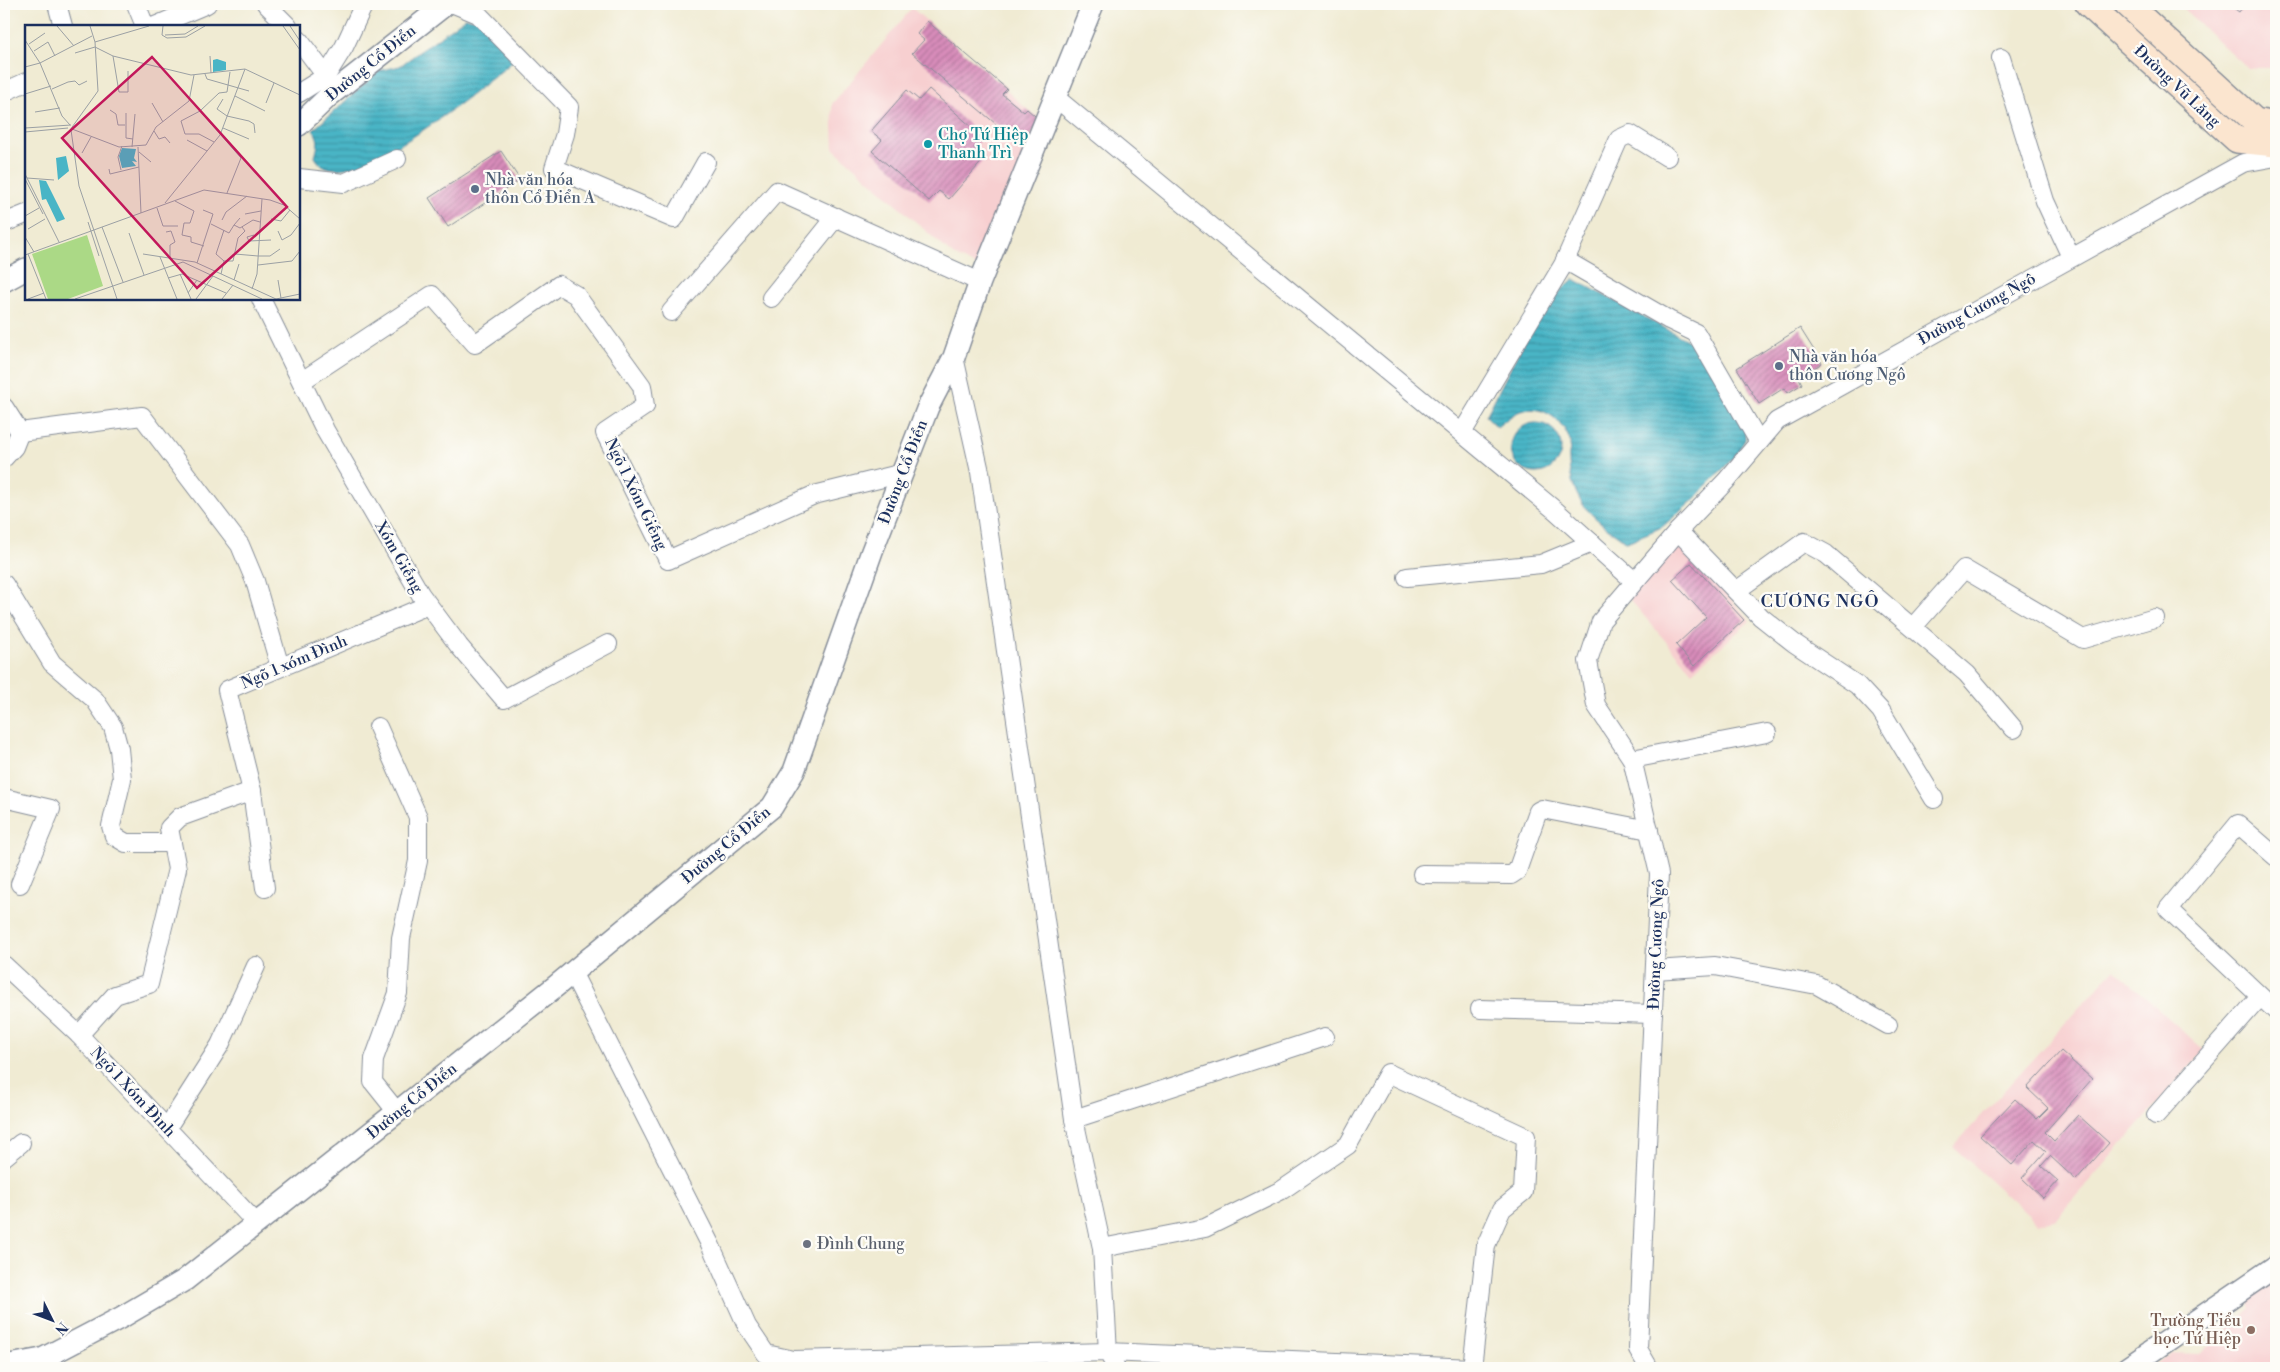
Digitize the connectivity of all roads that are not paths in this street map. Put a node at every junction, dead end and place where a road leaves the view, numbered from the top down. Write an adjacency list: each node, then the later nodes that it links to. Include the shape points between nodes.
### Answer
1 (57, 4): 11 (street)
2 (136, 4): 12 (street)
3 (207, 4): 13 (street)
4 (266, 4): 14 (street)
5 (364, 4): 18 (street)
6 (446, 4): 18 (street, Đường Cổ Điển)
7 (454, 4): 28 (street, via 478,14 569,107 565,134 554,168 674,219)
8 (1093, 4): 21 (street, Đường Cổ Điển)
9 (2088, 4): 24 (main road, Đường Vũ Lăng, via 2237,140)
10 (2127, 4): 23 (main road, Đường Vũ Lăng, via 2255,121)
11 (62, 25)
12 (145, 25)
13 (157, 25)
14 (287, 25)
15 (300, 42): 18 (street)
16 (2002, 58): 33 (street, via 2045,201)
17 (25, 82): 19 (street)
18 (328, 86): 20 (street); 22 (street, Đường Cổ Điển)
19 (4, 92)
20 (300, 93)
21 (1056, 98): 37 (street, Đường Cổ Điển); 45 (street)
22 (300, 124)
23 (2276, 125)
24 (2276, 144)
25 (1667, 157): 34 (street, via 1630,134 1619,139)
26 (2276, 157): 33 (street, Đường Cương Ngô, via 2243,163)
27 (397, 159): 29 (street, via 344,183)
28 (706, 162)
29 (300, 178)
30 (25, 214): 32 (street)
31 (836, 218): 37 (street); 38 (street); 40 (street, via 777,191)
32 (4, 223)
33 (2071, 257): 46 (street, Đường Cương Ngô, via 1777,421)
34 (1565, 260): 45 (street); 46 (street, via 1696,333)
35 (25, 270): 36 (street)
36 (4, 281)
37 (980, 282): 41 (street, Đường Cổ Điển)
38 (770, 298)
39 (262, 300): 42 (street, Xóm Giếng)
40 (671, 312)
41 (954, 357): 48 (street, Đường Cổ Điển, via 928,407); 86 (street, via 980,472)
42 (302, 381): 48 (street, Ngõ 1 Xóm Giếng, via 432,295 475,344 559,285 576,295 642,386 645,406 605,433 668,560 814,495); 55 (street, Xóm Giếng, via 325,430)
43 (4, 408): 44 (street)
44 (20, 432): 47 (street, via 14,447); 59 (street, via 142,416 240,545 255,581)
45 (1462, 433): 50 (street)
46 (1759, 442): 49 (street, Đường Cương Ngô)
47 (4, 458)
48 (903, 473): 76 (street, Đường Cổ Điển, via 794,771 772,807)
49 (1678, 531): 52 (street, Đường Cương Ngô); 54 (street)
50 (1592, 543): 51 (street, via 1541,564); 52 (street)
51 (1407, 577)
52 (1634, 581): 63 (street, Đường Cương Ngô, via 1601,621 1588,660 1596,705)
53 (4, 584): 68 (street, via 52,663 95,700 112,727 119,749 122,779 111,826 114,836 126,843)
54 (1736, 591): 57 (street, via 1804,542 1826,554); 66 (street, via 1761,617 1794,643 1857,685 1881,711)
55 (428, 605): 58 (street, Xóm Giếng, via 504,699); 59 (street, Ngõ 1 xóm Đình)
56 (2155, 618): 57 (street, via 2083,639 1964,569)
57 (1913, 628): 61 (street, via 1967,674)
58 (608, 644)
59 (280, 668): 64 (street, Ngõ 1 xóm Đình, via 227,690)
60 (378, 727): 84 (street, via 418,817 418,861 401,938 398,993 374,1059 373,1082)
61 (2014, 729)
62 (1767, 733): 63 (street)
63 (1632, 758): 67 (street, Đường Cương Ngô)
64 (252, 791): 68 (street, Ngõ 1 xóm Đình, via 180,817 169,828); 72 (street, Ngõ 1 xóm Đình)
65 (4, 798): 71 (street, via 51,809)
66 (1934, 799)
67 (1649, 830): 70 (street, via 1542,808 1538,811 1517,871 1511,875); 75 (street, Đường Cương Ngô, via 1659,874)
68 (172, 843): 82 (street, Ngõ 1 xóm Đình, via 177,869 149,984 115,995)
69 (2276, 856): 77 (street, via 2238,824 2168,909)
70 (1422, 874)
71 (20, 884)
72 (265, 888)
73 (4, 965): 82 (street, Ngõ 1 Xóm Đình)
74 (256, 966): 87 (street, Ngõ 1 xóm Đình, via 220,1045)
75 (1655, 970): 80 (street, Đường Cương Ngô); 81 (street, via 1715,966 1816,985)
76 (572, 972): 84 (street, Đường Cổ Điển); 93 (street, via 710,1244 747,1326 766,1354 794,1360)
77 (2260, 997): 79 (street); 85 (street)
78 (1480, 1009): 80 (street)
79 (2276, 1011)
80 (1653, 1014): 97 (street, Đường Cương Ngô, via 1638,1349)
81 (1888, 1025)
82 (79, 1036): 87 (street, Ngõ 1 Xóm Đình)
83 (1325, 1037): 86 (street)
84 (397, 1112): 90 (street, Đường Cổ Điển)
85 (2156, 1115)
86 (1074, 1119): 91 (street)
87 (167, 1128): 90 (street, Ngõ 1 Xóm Đình)
88 (21, 1143): 89 (street)
89 (4, 1157)
90 (257, 1224): 94 (street, Đường Cổ Điển, via 185,1280 122,1317 42,1359)
91 (1102, 1248): 93 (street); 96 (street, via 1205,1228 1282,1190 1348,1145 1388,1073 1526,1137 1524,1192 1502,1209 1486,1245)
92 (2276, 1266): 98 (street)
93 (1108, 1352): 95 (street); 96 (street)
94 (4, 1366)
95 (1116, 1368)
96 (1472, 1368)
97 (1649, 1368)
98 (2127, 1368)

